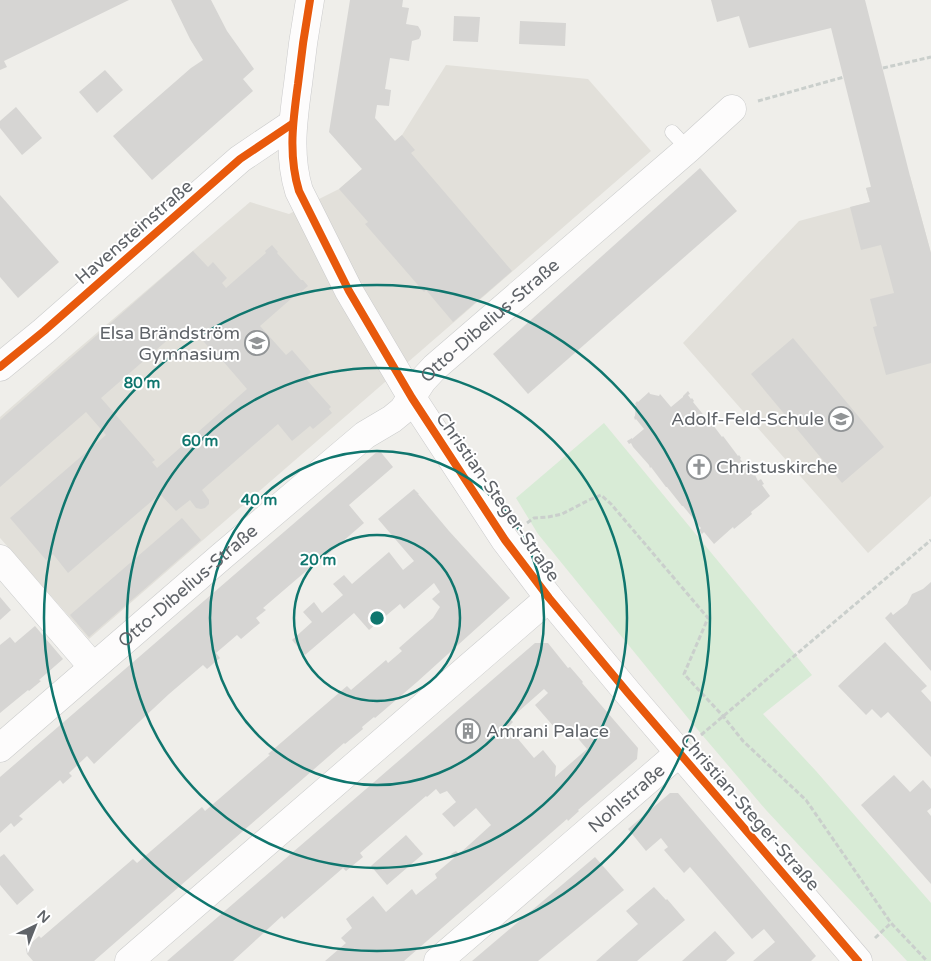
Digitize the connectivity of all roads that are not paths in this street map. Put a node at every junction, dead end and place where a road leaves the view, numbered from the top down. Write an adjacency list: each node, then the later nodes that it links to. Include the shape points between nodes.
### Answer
1 (310, 0): 3 (street, Christian-Steger-Straße)
2 (732, 109): 5 (street, Otto-Dibelius-Straße, via 680,140 435,367)
3 (292, 124): 4 (street, Havensteinstraße, via 240,159 51,325); 5 (street, Christian-Steger-Straße, via 293,160 299,190 349,291)
4 (3, 359)
5 (412, 398): 7 (street, Christian-Steger-Straße, via 505,540); 8 (street, Otto-Dibelius-Straße, via 403,410 365,435)
6 (0, 559): 8 (street)
7 (549, 598): 10 (street, Christian-Steger-Straße); 12 (street)
8 (93, 667): 9 (street, Otto-Dibelius-Straße)
9 (0, 748)
10 (679, 752): 11 (street, Christian-Steger-Straße); 13 (street, Nohlstraße)
11 (855, 960)
12 (130, 961)
13 (438, 961)

